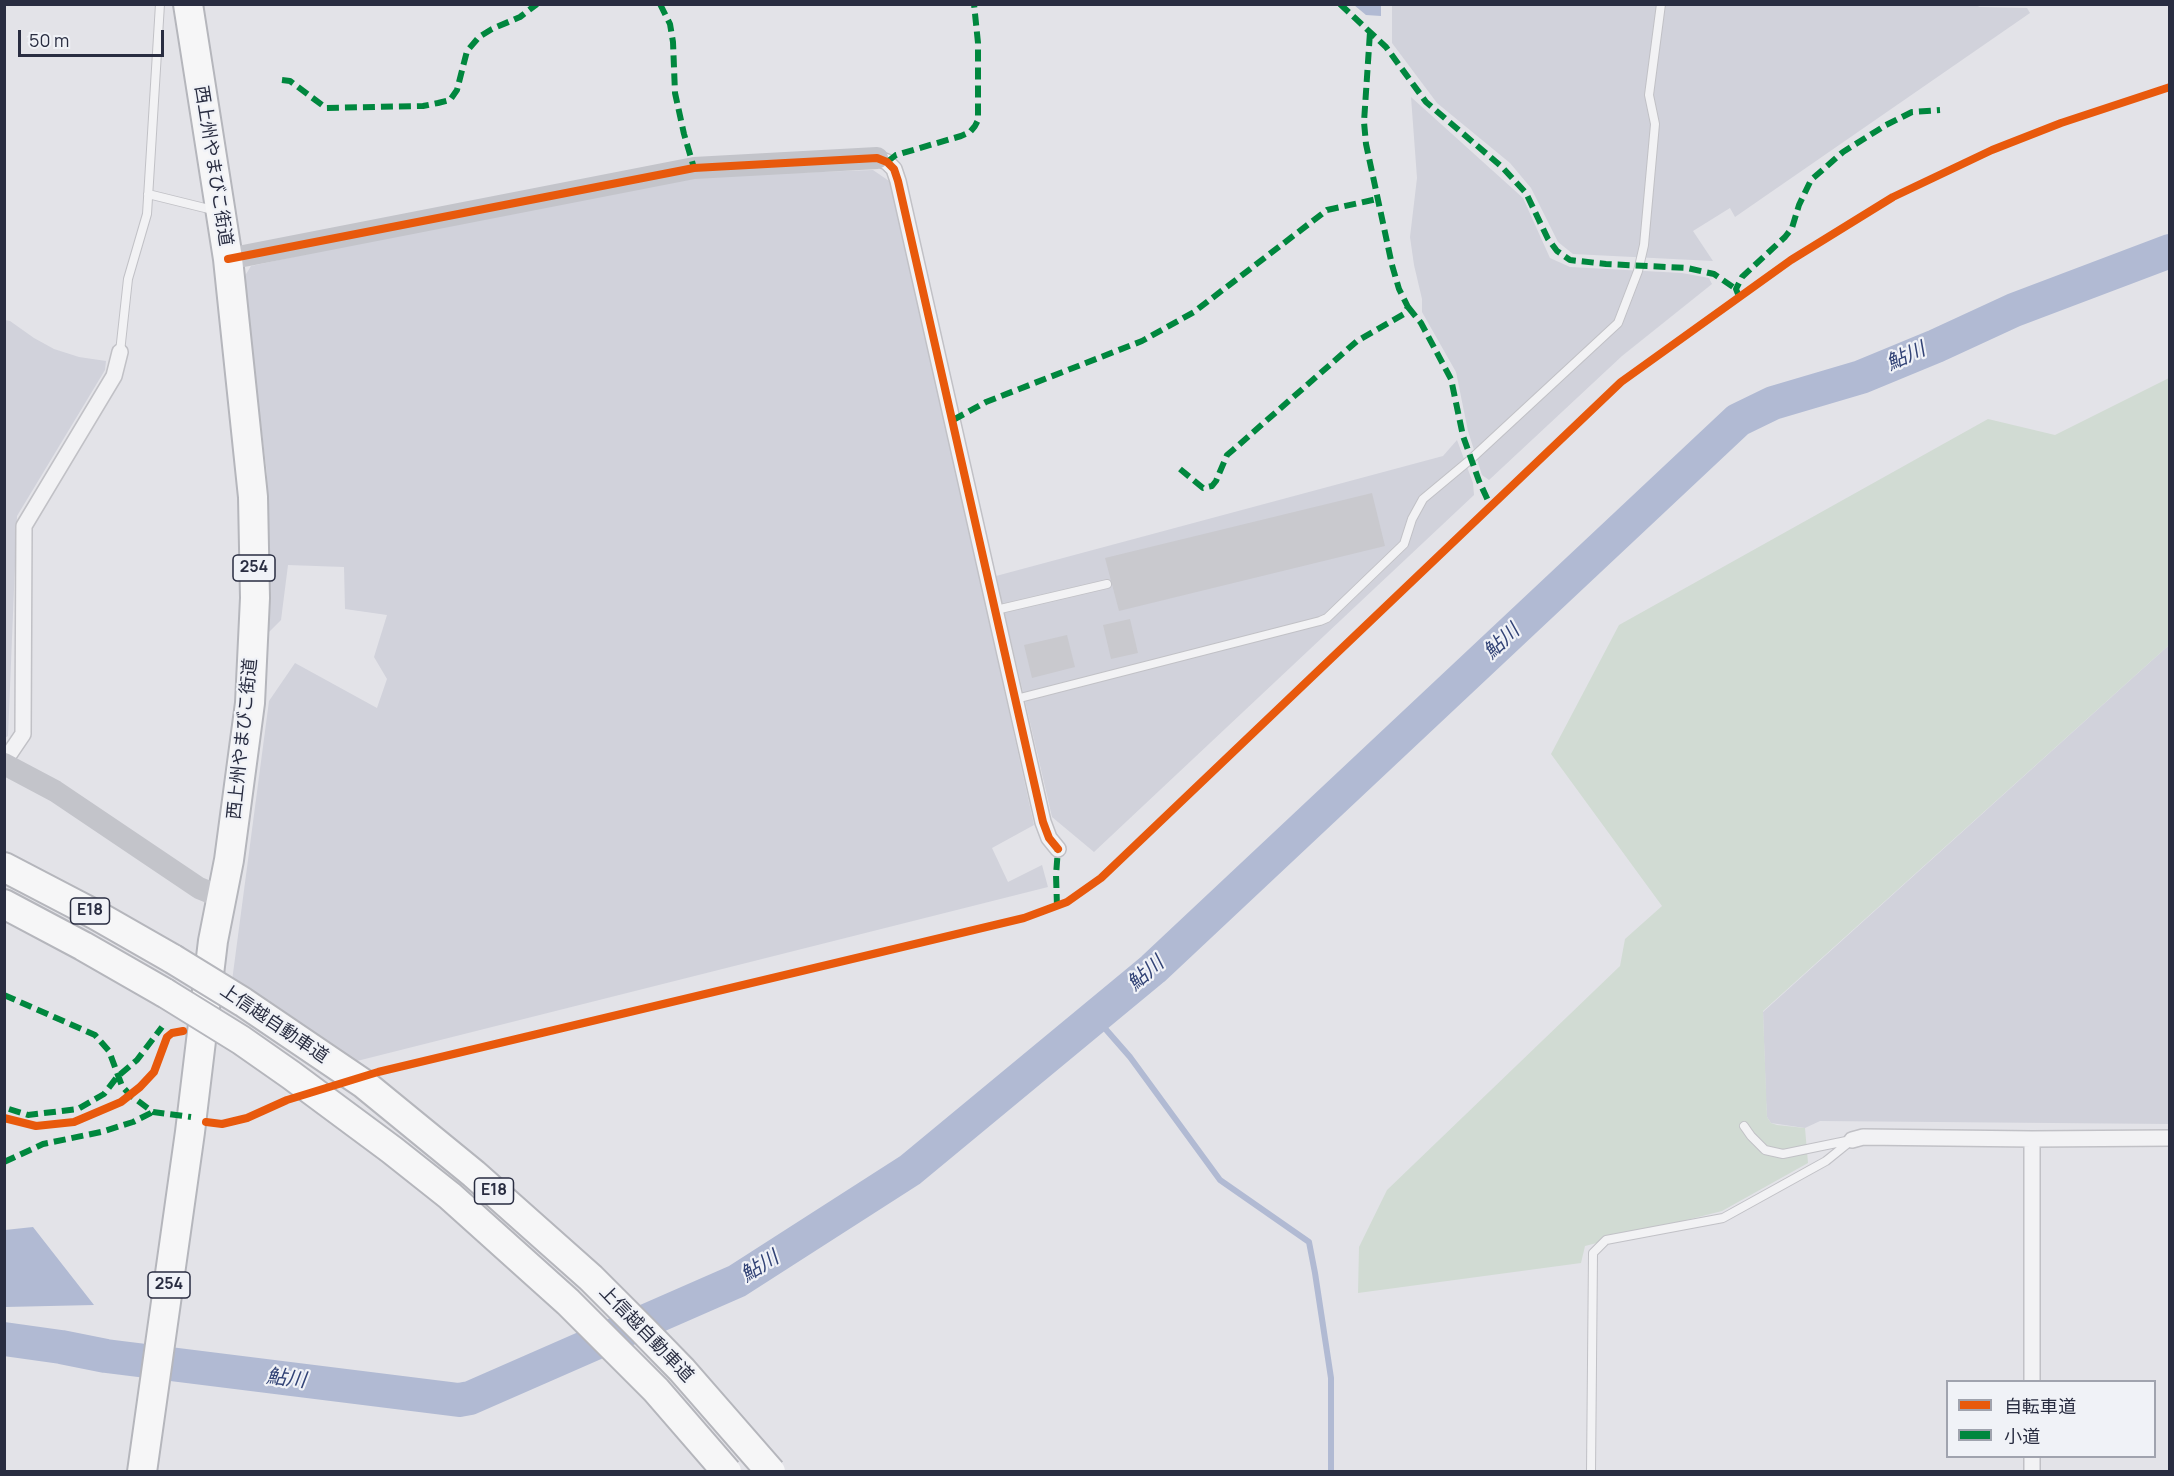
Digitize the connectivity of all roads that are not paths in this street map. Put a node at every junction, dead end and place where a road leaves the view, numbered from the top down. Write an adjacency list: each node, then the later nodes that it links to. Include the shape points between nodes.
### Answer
1 (160, 4): 5 (lane)
2 (188, 4): 6 (highway, 西上州やまびこ街道 / 254)
3 (1661, 4): 11 (lane, via 1649,95 1655,123 1644,245 1618,323 1423,499 1404,544 1327,618)
4 (877, 158): 7 (street, via 694,168); 10 (street, via 887,162 898,181)
5 (148, 194): 6 (lane); 8 (lane, via 147,214 128,279)
6 (221, 211): 7 (highway, 西上州やまびこ街道 / 254)
7 (228, 259): 15 (highway, 西上州やまびこ街道 / 254, via 253,496 255,598 250,703)
8 (120, 352): 12 (street, via 114,376 24,525 23,735)
9 (1107, 584): 10 (lane)
10 (996, 610): 11 (street)
11 (1016, 699): 13 (street, via 1043,822)
12 (4, 763): 15 (street, via 55,791 199,888)
13 (1058, 849)
14 (4, 867): 24 (highway, 上信越自動車道 / E18, bridge, via 173,959 364,1084 556,1246 643,1329)
15 (221, 897): 22 (highway, 西上州やまびこ街道 / 254)
16 (4, 904): 23 (highway, 上信越自動車道 / E18, bridge, via 241,1040 392,1150 450,1196 576,1311 656,1390)
17 (1744, 1126): 20 (lane, via 1765,1150 1783,1154)
18 (2169, 1138): 19 (street)
19 (2032, 1139): 20 (street); 21 (street)
20 (1852, 1140): 25 (lane, via 1826,1161 1723,1218 1606,1240 1593,1253)
21 (2032, 1380)
22 (142, 1472)
23 (727, 1472)
24 (771, 1472)
25 (1591, 1472)

